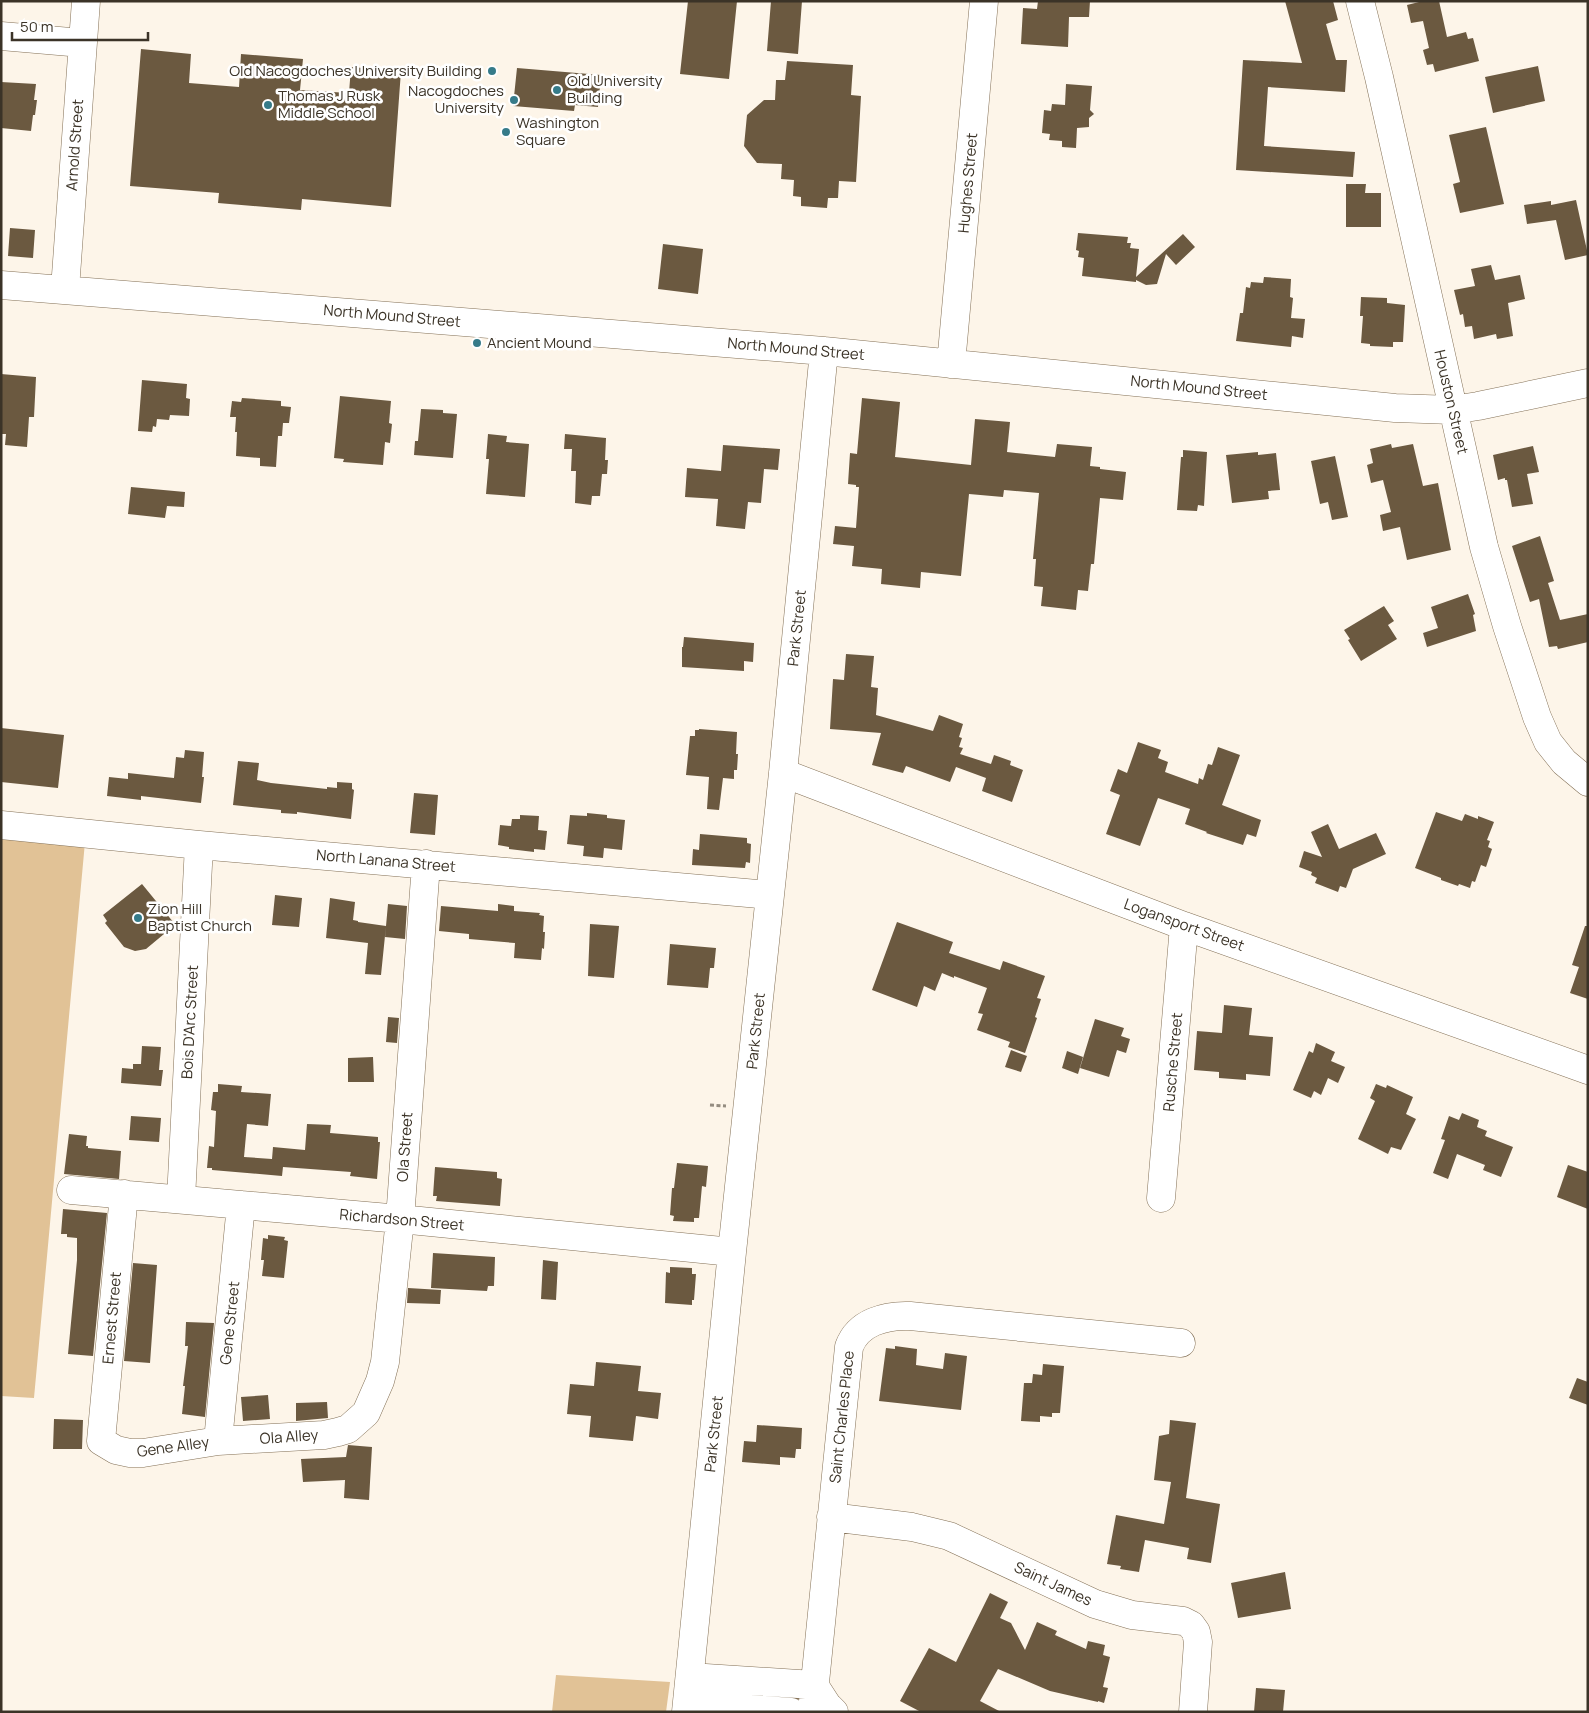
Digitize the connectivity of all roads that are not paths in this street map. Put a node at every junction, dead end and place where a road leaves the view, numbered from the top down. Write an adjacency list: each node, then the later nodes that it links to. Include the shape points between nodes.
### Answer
1 (86, 1): 5 (street, Arnold Street)
2 (984, 1): 9 (street, Hughes Street)
3 (1360, 1): 11 (street, Houston Street)
4 (1, 36): 5 (street)
5 (82, 43): 7 (street, Arnold Street)
6 (1, 285): 7 (street, North Mound Street)
7 (65, 289): 8 (street, North Mound Street)
8 (824, 351): 9 (street, North Mound Street); 12 (street, Park Street)
9 (951, 364): 11 (street, North Mound Street, via 1395,408)
10 (1588, 383): 11 (street, North Mound Street)
11 (1453, 410): 13 (street, Houston Street, via 1484,547 1537,716 1548,742 1564,762)
12 (783, 773): 17 (street, Park Street); 18 (street, Logansport Street)
13 (1588, 782)
14 (1, 825): 15 (street, North Lanana Street)
15 (199, 845): 16 (street, North Lanana Street); 23 (street, Bois D'Arc Street)
16 (426, 864): 17 (street, North Lanana Street); 25 (street, Ola Street)
17 (770, 895): 26 (street, Park Street)
18 (1184, 926): 19 (street, Logansport Street); 22 (street, Rusche Street)
19 (1588, 1070)
20 (71, 1190): 21 (street, Richardson Street)
21 (124, 1194): 23 (street, Richardson Street); 29 (street, Ernest Street)
22 (1161, 1198)
23 (181, 1199): 24 (street, Richardson Street)
24 (241, 1205): 25 (street, Richardson Street); 30 (street, Gene Street)
25 (400, 1219): 26 (street, Richardson Street); 28 (street, Ola Street, via 385,1362 374,1397)
26 (732, 1252): 32 (street, Park Street)
27 (1181, 1343): 31 (street, Saint Charles Place, via 910,1316 875,1320 852,1339 849,1347)
28 (357, 1422): 30 (street, Ola Alley, via 348,1429 324,1435)
29 (101, 1441): 30 (street, Gene Alley, via 116,1450 143,1453)
30 (218, 1441)
31 (831, 1517): 33 (street, Saint Charles Place); 38 (street, Saint James, via 912,1527 948,1536 1095,1604 1117,1612 1174,1619 1192,1625 1198,1642)
32 (690, 1677): 33 (street); 34 (street, Park Street)
33 (814, 1685): 36 (street, Saint Charles Place); 37 (street)
34 (687, 1708): 35 (street)
35 (791, 1712)
36 (812, 1712)
37 (834, 1712)
38 (1192, 1712)

